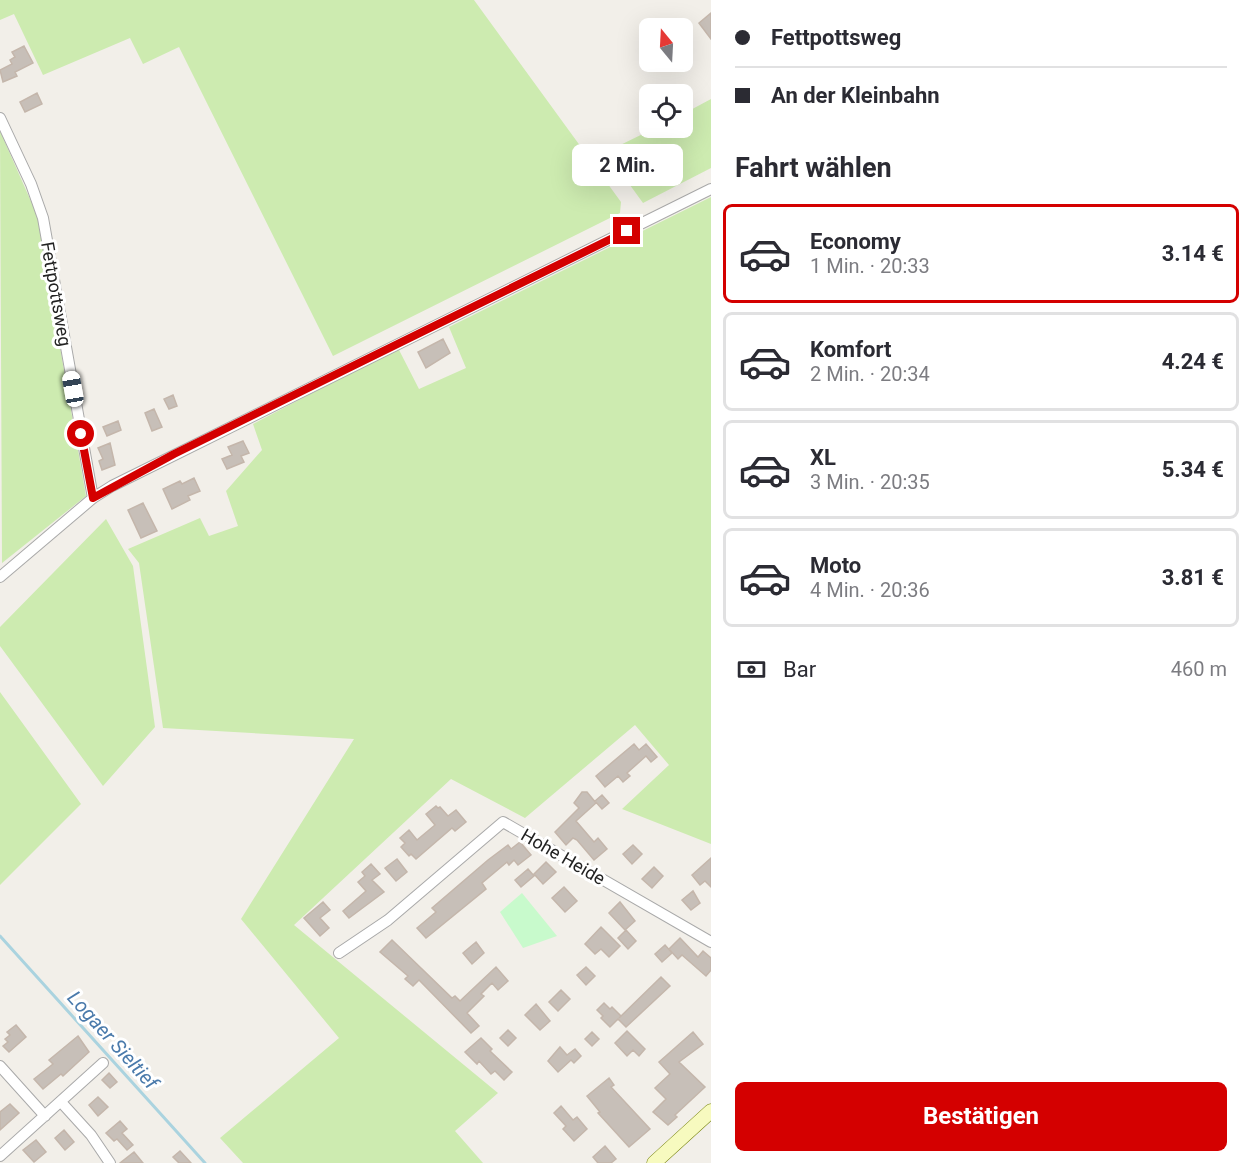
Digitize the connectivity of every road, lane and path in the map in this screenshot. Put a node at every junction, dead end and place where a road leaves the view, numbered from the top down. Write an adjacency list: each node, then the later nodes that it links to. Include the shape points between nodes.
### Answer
1 (0, 118): 3 (street, Fettpottsweg, via 43,218)
2 (711, 189): 3 (street, via 174,454)
3 (93, 498): 4 (street)
4 (0, 578)
5 (711, 942): 6 (street, Hohe Heide, via 503,822 388,920)
6 (339, 953)
7 (103, 1063): 9 (street)
8 (0, 1066): 11 (street)
9 (61, 1102): 11 (street); 13 (street)
10 (711, 1111): 14 (street)
11 (45, 1116): 12 (street)
12 (0, 1156)
13 (110, 1163)
14 (654, 1163)

